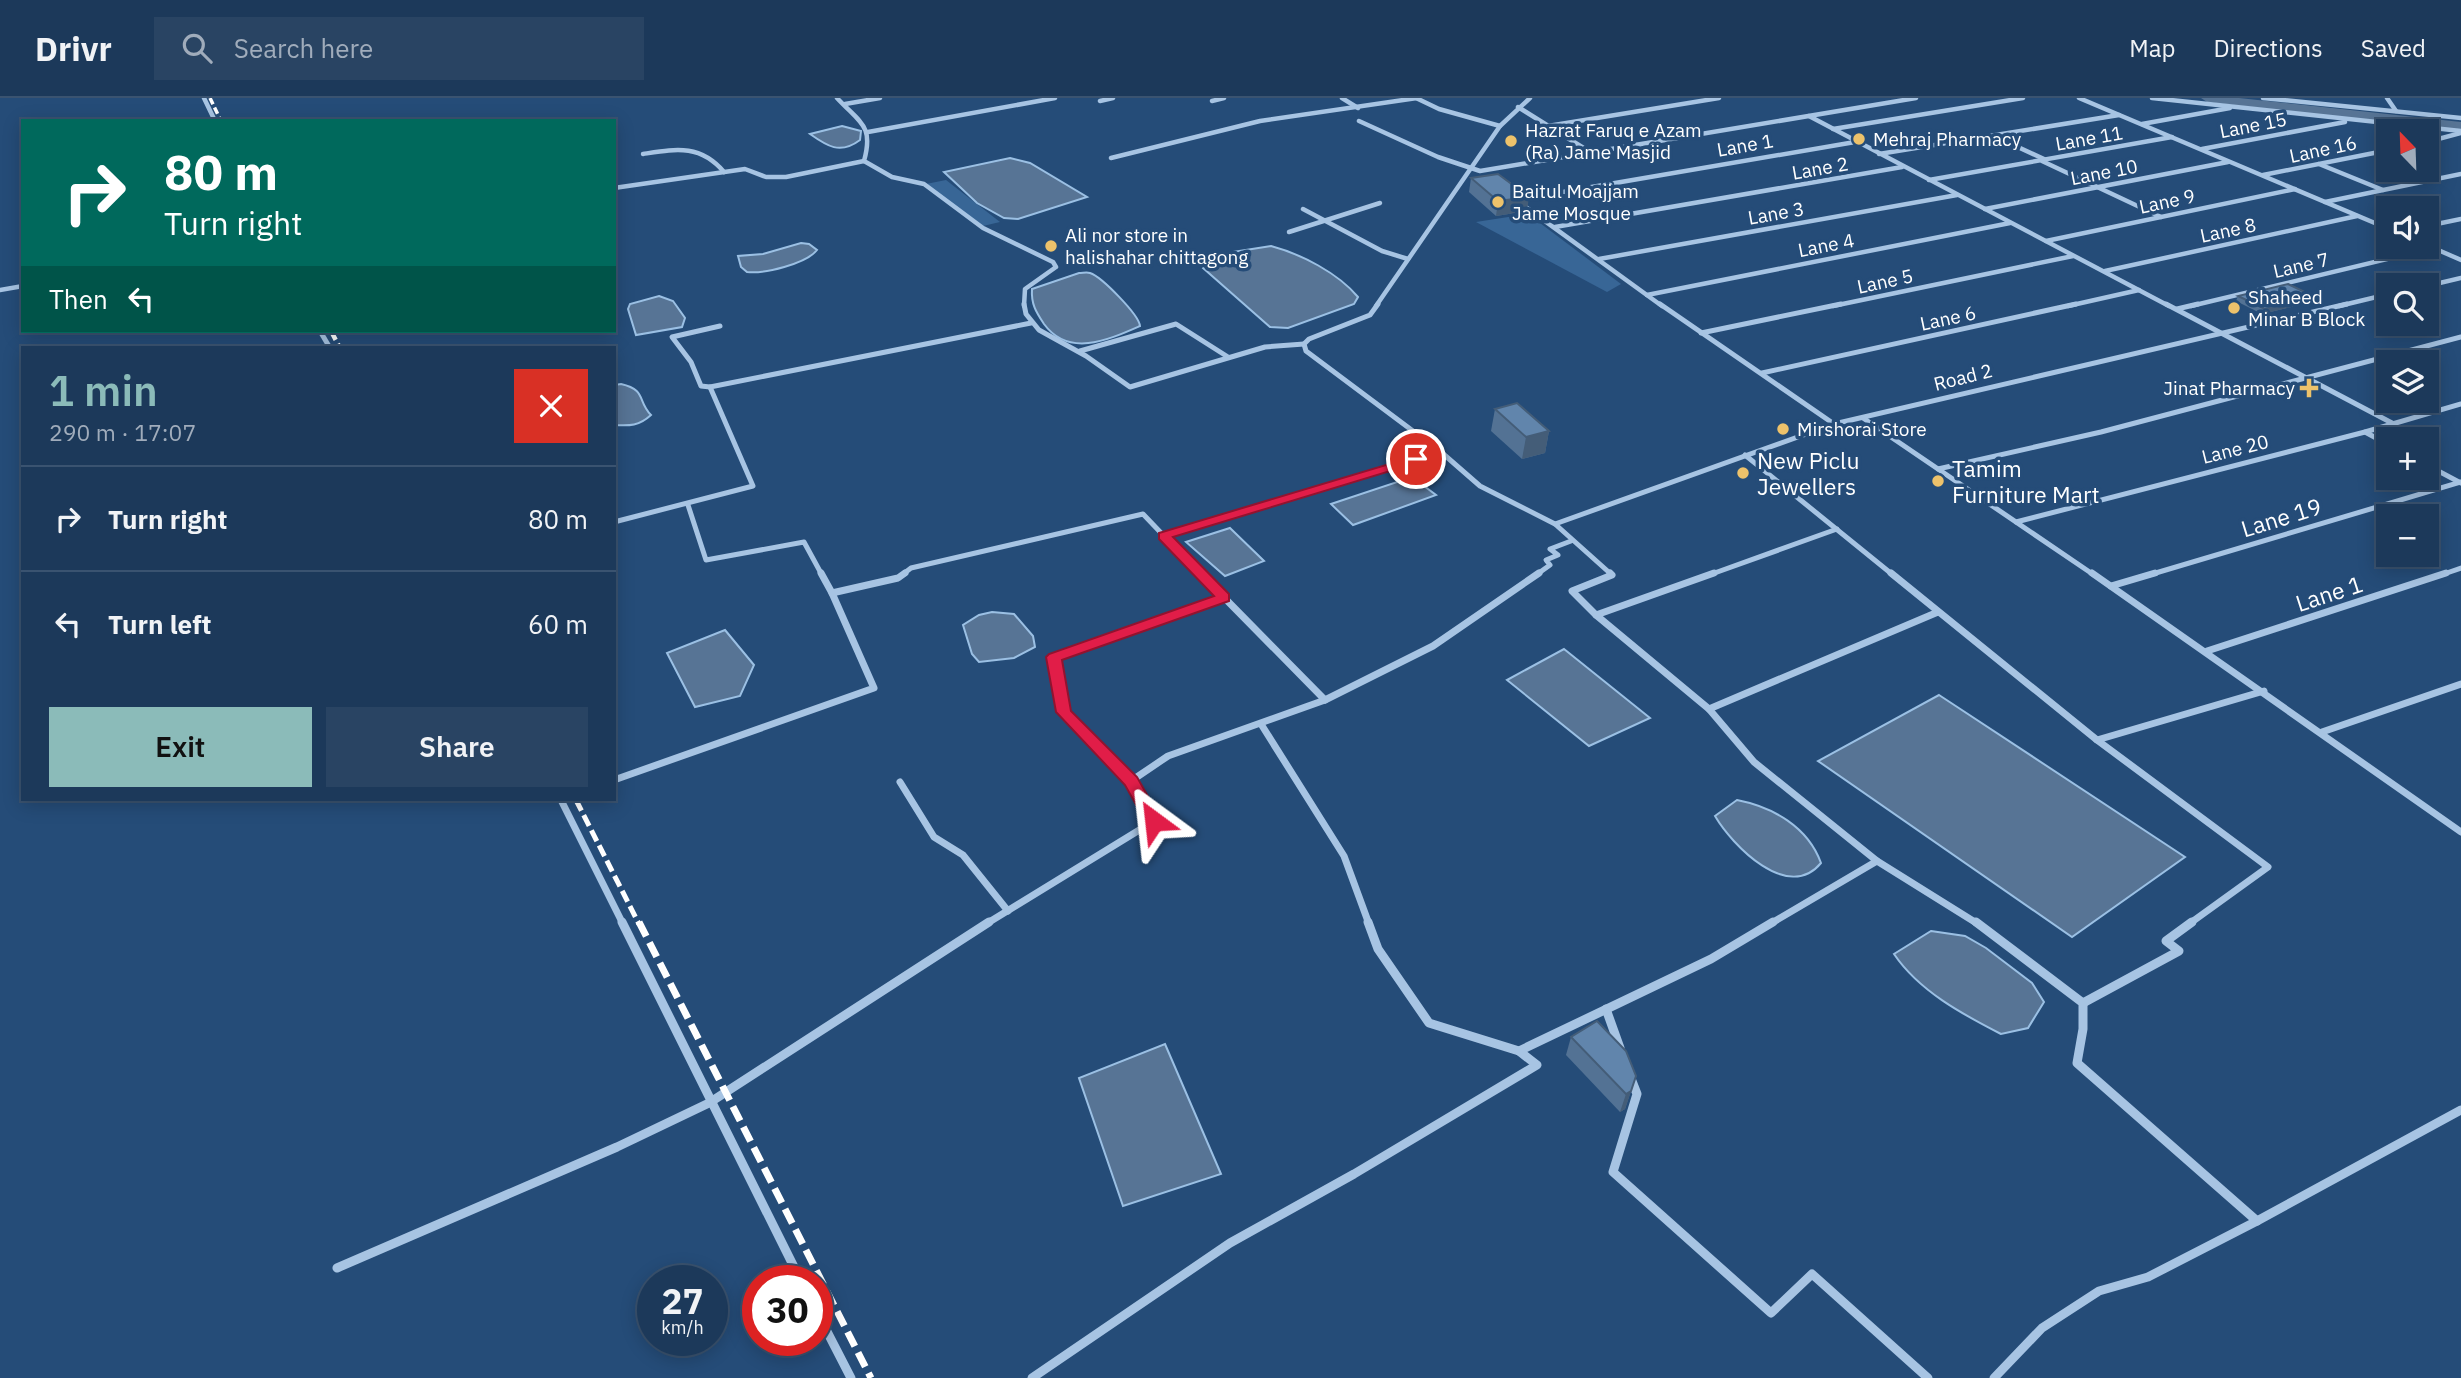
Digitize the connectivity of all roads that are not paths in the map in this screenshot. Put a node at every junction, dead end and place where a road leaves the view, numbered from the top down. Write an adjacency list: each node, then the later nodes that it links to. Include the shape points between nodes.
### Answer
1 (204, 98): 27 (street)
2 (837, 98): 19 (street)
3 (880, 98): 19 (street)
4 (1055, 98): 34 (street)
5 (1113, 98): 17 (street)
6 (1224, 98): 18 (street)
7 (1342, 98): 22 (street)
8 (1417, 98): 22 (street); 31 (street)
9 (1530, 98): 20 (street)
10 (1719, 98): 32 (street)
11 (1916, 98): 25 (street)
12 (2023, 98): 33 (street)
13 (2079, 98): 24 (street)
14 (2152, 98): 21 (street)
15 (2263, 98): 23 (street)
16 (2387, 98): 23 (street)
17 (1100, 101)
18 (1212, 101)
19 (845, 104): 34 (street)
20 (1517, 107): 31 (street); 32 (street)
21 (2238, 107): 29 (street); 30 (street)
22 (1358, 108): 45 (street, via 1248,124)
23 (2396, 111): 26 (street)
24 (2119, 115): 30 (street); 36 (street)
25 (1809, 116): 33 (street); 41 (street)
26 (2461, 118)
27 (214, 119)
28 (1359, 121): 51 (street)
29 (2351, 121): 35 (street); 40 (street, Lane 15)
30 (2141, 124): 37 (street)
31 (1500, 126): 51 (street)
32 (1548, 126): 41 (street)
33 (1832, 129): 39 (street)
34 (868, 132): 47 (street)
35 (2461, 132): 38 (street)
36 (1994, 136): 44 (street); 46 (street)
37 (2172, 137): 40 (street); 46 (street, Lane 11)
38 (2440, 138)
39 (1856, 142): 44 (street); 75 (street, Lane 1, via 1517,200)
40 (2201, 149): 48 (street)
41 (1590, 152): 52 (street)
42 (2376, 152): 49 (street, Lane 16)
43 (643, 154): 53 (street, via 698,149)
44 (1878, 154): 50 (street)
45 (1111, 158)
46 (2043, 160): 57 (street, Lane 11); 58 (street)
47 (864, 161): 53 (street, via 773,178 745,169); 93 (street, via 892,177 924,184 984,228 1053,262 1056,267 1049,275 1025,289 1022,304)
48 (2230, 162): 55 (street); 58 (street, Lane 10)
49 (2319, 164): 55 (street, Lane 16); 61 (street)
50 (1904, 167): 57 (street); 62 (street, Lane 2)
51 (1469, 169): 52 (street); 80 (street)
52 (1480, 171): 56 (street)
53 (724, 172): 59 (street)
54 (2461, 174): 61 (street)
55 (2262, 175): 60 (street)
56 (1489, 178)
57 (1928, 180): 63 (street)
58 (2097, 187): 67 (street, Lane 10); 69 (street)
59 (616, 188)
60 (2295, 189): 64 (street); 69 (street, Lane 9)
61 (2384, 190): 64 (street)
62 (1740, 195): 75 (street, Lane 3)
63 (1957, 195): 67 (street); 81 (street, Lane 3)
64 (2325, 202): 68 (street)
65 (1380, 203): 71 (street)
66 (1303, 209): 71 (street)
67 (1984, 209): 72 (street)
68 (2358, 216): 73 (street); 84 (street, Lane 8)
69 (2161, 217): 77 (street, Lane 9)
70 (2461, 219): 74 (street)
71 (1326, 221): 76 (street); 80 (street, via 1382,251)
72 (2011, 223): 77 (street); 90 (street, Lane 4)
73 (2376, 224)
74 (2439, 224)
75 (1555, 228): 81 (street)
76 (1289, 232)
77 (2045, 241): 79 (street)
78 (2439, 251): 83 (street)
79 (2074, 256): 84 (street); 95 (street, Lane 5)
80 (1408, 259): 98 (street, via 1370,315)
81 (1599, 259): 90 (street)
82 (2381, 259): 92 (street, Lane 7)
83 (2461, 260)
84 (2104, 271): 89 (street)
85 (2461, 278): 86 (street)
86 (2439, 283)
87 (21, 286): 88 (street)
88 (0, 290)
89 (2140, 290): 92 (street); 101 (street, Lane 6)
90 (1647, 295): 95 (street)
91 (2376, 298): 96 (street, Road 2)
92 (2176, 309): 96 (street)
93 (1031, 323): 99 (street, via 1051,340); 103 (street)
94 (720, 326): 103 (street, via 672,337 691,362 701,386)
95 (1702, 333): 101 (street)
96 (2222, 333): 102 (street); 105 (street, Road 2)
97 (2461, 337): 102 (street)
98 (1304, 344): 100 (street, via 1265,346); 110 (street, via 1306,351)
99 (1080, 351): 100 (street, via 1176,324); 100 (street, via 1130,387)
100 (1228, 356)
101 (1762, 373): 106 (street)
102 (2308, 378): 107 (street); 112 (street)
103 (710, 387): 115 (street, via 753,486)
104 (2461, 404): 107 (street, Lane 20)
105 (1863, 418): 106 (street, Road 2); 112 (street)
106 (1835, 424): 111 (street, Road 2)
107 (2392, 424): 108 (street, Lane 20)
108 (2365, 432): 109 (street); 117 (street, Lane 20)
109 (2376, 438)
110 (1441, 452): 118 (street, via 1480,486); 120 (street)
111 (1745, 455): 118 (street, Road 2); 119 (street)
112 (1938, 470): 117 (street)
113 (2439, 472): 114 (street)
114 (2460, 482): 123 (street, Lane 19)
115 (688, 505): 116 (street); 124 (street, via 706,560 804,542)
116 (616, 522)
117 (2016, 522): 123 (street)
118 (1555, 524): 121 (street)
119 (1837, 529): 126 (street); 127 (street)
120 (1164, 536): 124 (street, via 1143,514 911,568 898,578); 125 (street)
121 (1571, 541): 127 (street, via 1612,575 1573,591); 131 (street, via 1550,549 1558,555 1546,560 1550,565 1526,584 1433,646)
122 (2461, 568): 128 (street, Lane 1)
123 (2111, 586): 128 (street)
124 (832, 593): 136 (street, via 874,688)
125 (1224, 597): 131 (street); 137 (street, via 1054,657 1063,712)
126 (1938, 612): 132 (street); 135 (street)
127 (1596, 615): 132 (street)
128 (2207, 651): 130 (street)
129 (2461, 684): 134 (street)
130 (2264, 691): 134 (street); 135 (street)
131 (1325, 700): 133 (street)
132 (1709, 709): 141 (street, via 1754,762)
133 (1261, 724): 137 (street, via 1168,756); 145 (street, via 1344,856 1378,948 1429,1023)
134 (2322, 732): 140 (street)
135 (2097, 740): 143 (street, via 2268,867 2166,941 2179,951)
136 (616, 779)
137 (1131, 781): 142 (street, via 1154,821)
138 (900, 782): 142 (street, via 934,837 963,855)
139 (561, 801): 148 (street)
140 (2461, 832)
141 (1877, 861): 143 (street, via 1962,912); 144 (street, via 1711,959)
142 (1008, 911): 148 (street)
143 (2083, 1003): 150 (street, via 2077,1063)
144 (1606, 1009): 145 (street); 146 (street)
145 (1520, 1051): 155 (street, via 1536,1065 1230,1243)
146 (1624, 1057)
147 (1628, 1069): 156 (street, via 1637,1094 1614,1172 1771,1313 1812,1274)
148 (709, 1103): 151 (street); 152 (street)
149 (2461, 1110): 150 (street)
150 (2257, 1221): 157 (street, via 2148,1278 2099,1290 2042,1328)
151 (793, 1265)
152 (337, 1268)
153 (833, 1343): 154 (street)
154 (851, 1378)
155 (1032, 1378)
156 (1928, 1378)
157 (1994, 1378)

